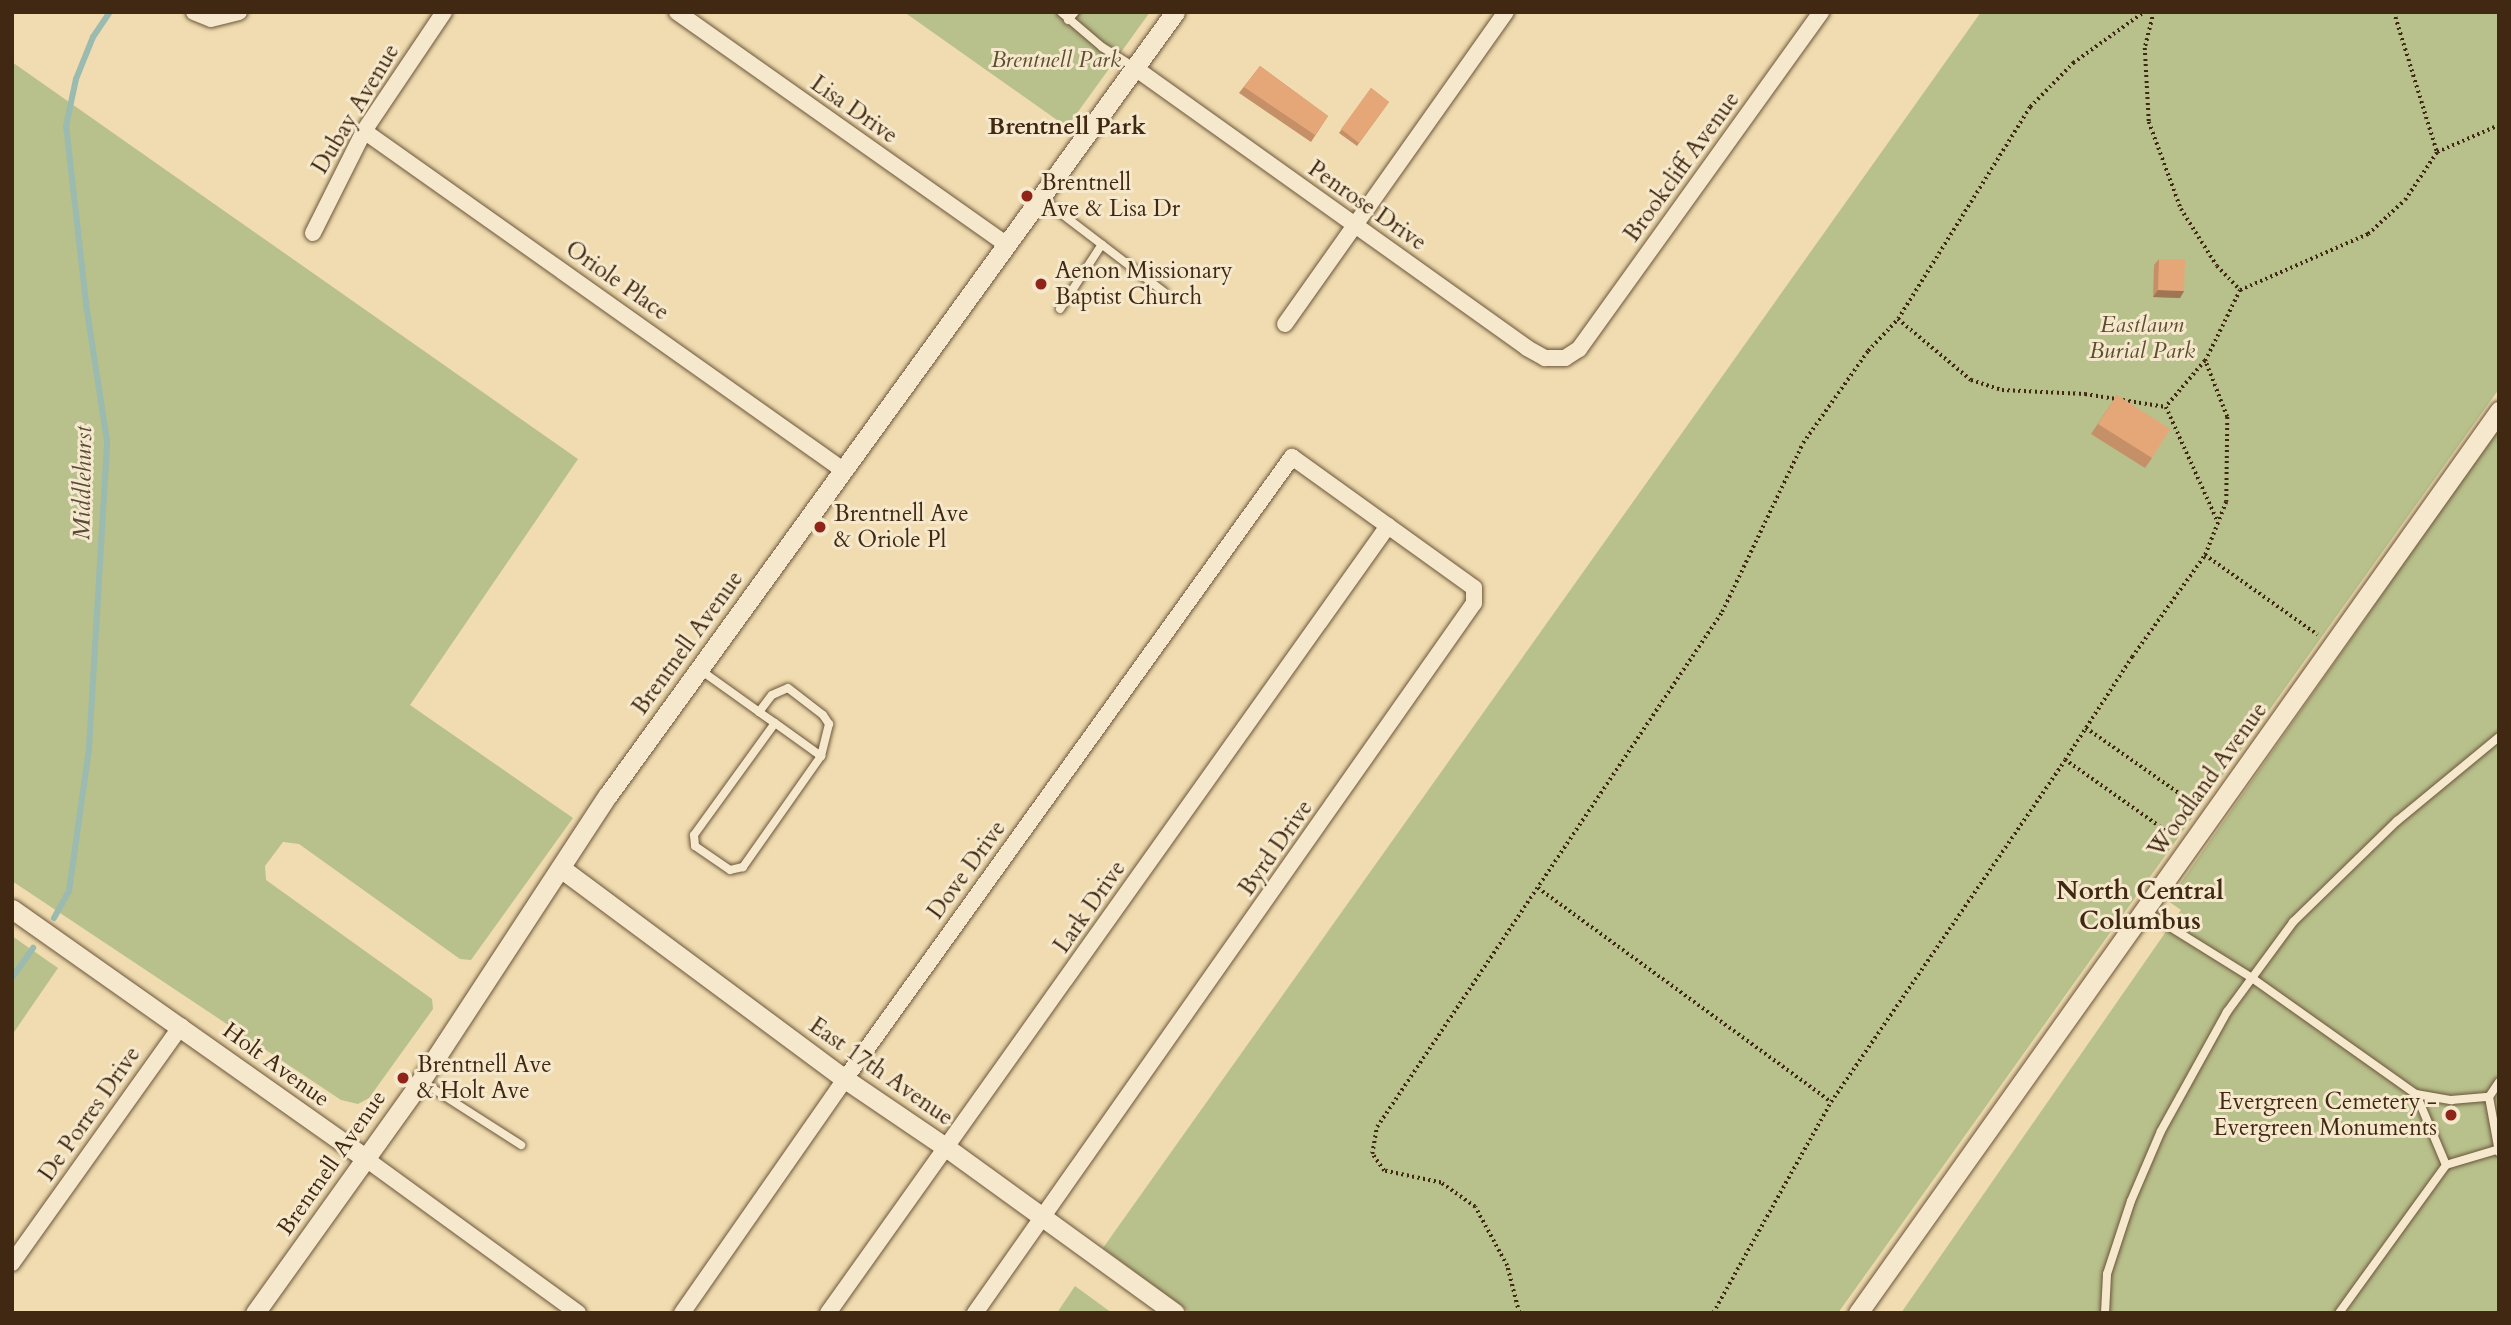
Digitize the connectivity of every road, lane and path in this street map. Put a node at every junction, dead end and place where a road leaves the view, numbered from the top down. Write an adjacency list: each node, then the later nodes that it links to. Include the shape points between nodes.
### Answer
1 (194, 12): 2 (street, via 211,19)
2 (239, 12)
3 (444, 12): 16 (street, Dubay Avenue)
4 (677, 12): 21 (street, Lisa Drive)
5 (1061, 12): 13 (lane)
6 (1075, 12): 13 (lane)
7 (1175, 12): 14 (street, Brentnell Avenue)
8 (1506, 12): 19 (street)
9 (1821, 12): 28 (street, Brookcliff Avenue)
10 (2144, 12): 26 (path, via 2073,63 2030,107)
11 (2154, 12): 23 (path, via 2145,48 2149,121 2181,209 2217,266)
12 (2395, 12): 17 (path)
13 (1068, 20): 14 (lane)
14 (1135, 68): 18 (street, Brentnell Avenue); 19 (street, Penrose Drive)
15 (2499, 125): 17 (path)
16 (364, 131): 20 (street, Dubay Avenue); 33 (street, Oriole Place)
17 (2437, 152): 23 (path, via 2405,200 2368,234)
18 (1041, 198): 21 (street, Brentnell Avenue); 22 (lane)
19 (1355, 225): 27 (street); 28 (street, Penrose Drive, via 1545,358 1565,358)
20 (313, 233)
21 (1006, 244): 33 (street, Brentnell Avenue)
22 (1102, 244): 24 (lane); 25 (lane)
23 (2240, 290): 29 (path)
24 (1164, 292)
25 (1060, 309)
26 (1898, 319): 30 (path, via 1971,380 2002,390 2085,394); 48 (path, via 1868,351 1803,443 1722,612)
27 (1285, 324)
28 (1579, 349)
29 (2205, 361): 30 (path); 34 (path, via 2227,417 2226,502)
30 (2166, 407): 34 (path)
31 (2499, 411): 37 (street, Woodland Avenue)
32 (1292, 457): 35 (street, Byrd Drive); 53 (street, Dove Drive)
33 (843, 470): 38 (street, Brentnell Avenue)
34 (2218, 522): 36 (path)
35 (1388, 526): 60 (street, Lark Drive); 64 (street, Byrd Drive, via 1474,588 1474,603)
36 (2205, 555): 37 (path); 41 (path)
37 (2334, 645): 45 (street, Woodland Avenue)
38 (699, 669): 39 (lane); 47 (street, Brentnell Avenue, via 608,795)
39 (758, 712): 40 (lane); 43 (lane, via 772,695 788,688 829,724)
40 (775, 723): 43 (lane); 43 (lane, via 694,835 695,846 730,870 743,867)
41 (2086, 728): 44 (path); 45 (path)
42 (2499, 737): 51 (lane, via 2397,821 2293,922)
43 (821, 756)
44 (2065, 760): 46 (path); 58 (path)
45 (2212, 817): 46 (street, Woodland Avenue)
46 (2190, 848): 50 (street, Woodland Avenue)
47 (562, 869): 53 (street, East 17th Avenue); 54 (street, Brentnell Avenue)
48 (1538, 888): 58 (path); 72 (path, via 1377,1127 1371,1154 1384,1171 1441,1183 1475,1207 1507,1266)
49 (12, 909): 52 (street, Holt Avenue)
50 (2145, 911): 51 (lane); 74 (street, Woodland Avenue)
51 (2252, 978): 56 (lane); 75 (lane, via 2227,1012 2161,1131 2131,1201 2108,1274)
52 (181, 1026): 62 (street, Holt Avenue); 65 (street, De Porres Drive)
53 (845, 1079): 60 (street, East 17th Avenue); 68 (street, Dove Drive)
54 (421, 1081): 59 (lane); 62 (street, Brentnell Avenue)
55 (2499, 1083): 57 (lane)
56 (2416, 1094): 57 (lane, via 2451,1100); 63 (lane)
57 (2489, 1097): 61 (lane)
58 (1831, 1102): 73 (path)
59 (520, 1145)
60 (947, 1148): 64 (street, East 17th Avenue); 69 (street, Lark Drive)
61 (2498, 1151): 63 (lane)
62 (366, 1159): 66 (street, Holt Avenue); 67 (street, Brentnell Avenue)
63 (2446, 1165): 76 (lane)
64 (1044, 1217): 70 (street, Byrd Drive); 71 (street, East 17th Avenue)
65 (12, 1263)
66 (572, 1311)
67 (255, 1313)
68 (682, 1313)
69 (828, 1313)
70 (975, 1313)
71 (1175, 1313)
72 (1519, 1313)
73 (1713, 1313)
74 (1857, 1313)
75 (2105, 1313)
76 (2339, 1313)

